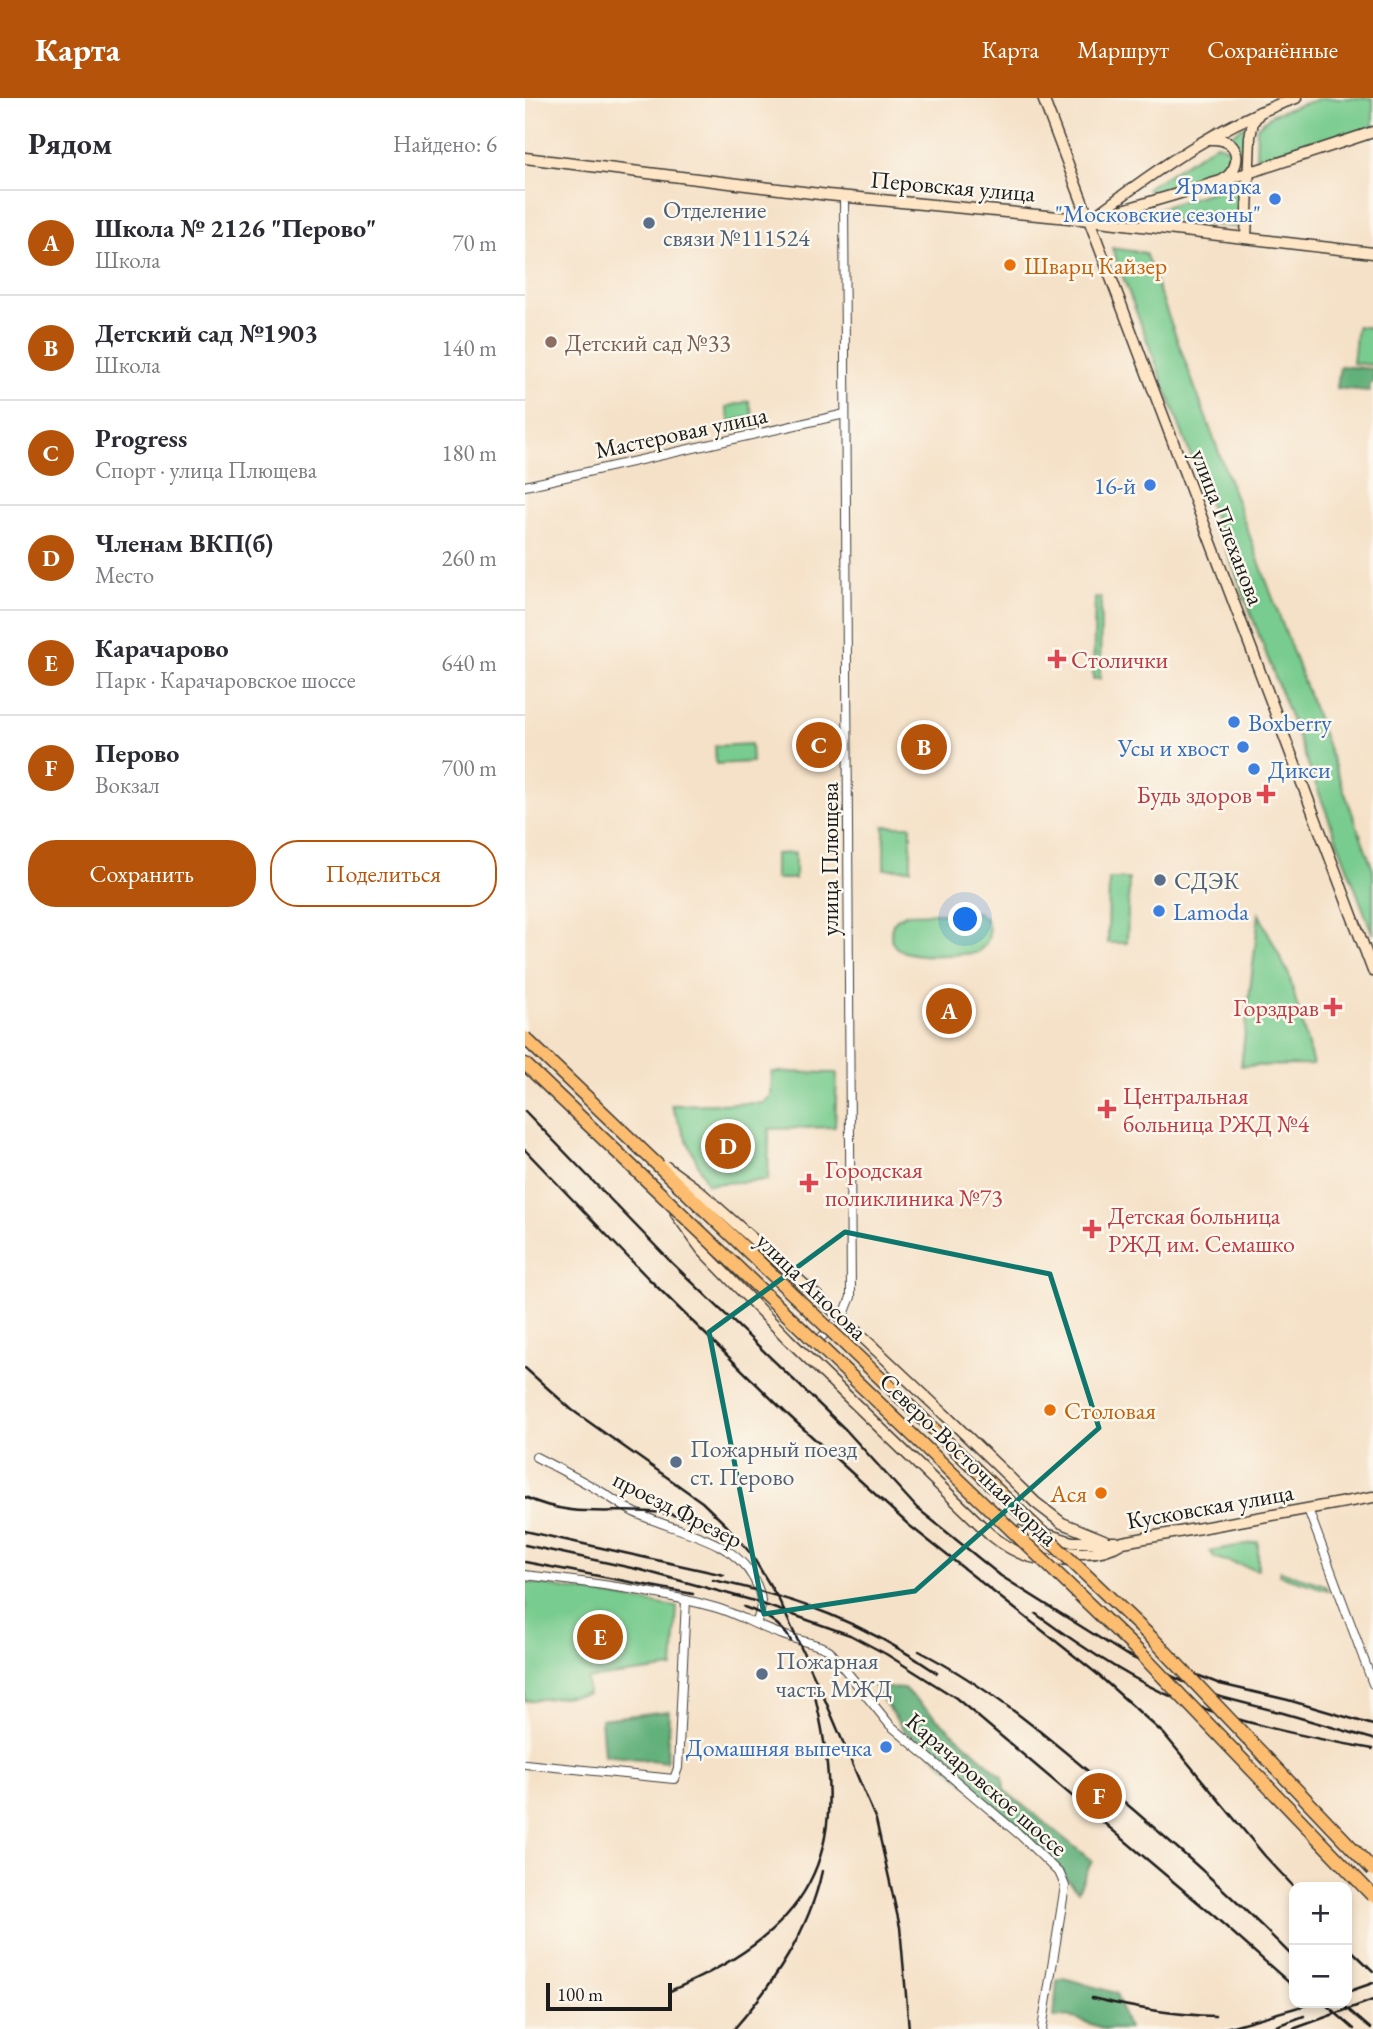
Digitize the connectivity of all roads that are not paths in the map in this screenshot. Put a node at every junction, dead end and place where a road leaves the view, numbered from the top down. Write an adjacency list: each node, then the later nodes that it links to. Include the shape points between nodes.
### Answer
1 (1043, 98): 10 (street, улица Плеханова)
2 (1296, 98): 3 (street)
3 (1266, 108): 5 (street); 7 (street, via 1253,122)
4 (1373, 132): 7 (street)
5 (1208, 139): 8 (street, via 1224,139 1236,152 1232,171); 10 (street)
6 (526, 156): 9 (street, Перовская улица)
7 (1248, 173): 8 (street); 11 (street)
8 (1220, 181): 10 (street)
9 (844, 197): 10 (street, Перовская улица); 13 (street, улица Плющева)
10 (1090, 220): 11 (street, Перовская улица); 15 (street, улица Плеханова)
11 (1246, 238): 12 (street, Перовская улица)
12 (1373, 253)
13 (845, 414): 14 (street, Мастеровая улица); 21 (street, улица Плющева, via 851,1297)
14 (525, 486)
15 (1373, 971)
16 (525, 1039): 19 (main road, Северо-Восточная хорда, bridge); 21 (street, улица Аносова)
17 (525, 1059): 22 (street, улица Аносова)
18 (525, 1064): 20 (main road, Северо-Восточная хорда)
19 (641, 1149): 26 (street, bridge, via 698,1190 1036,1503 1062,1524); 35 (main road, Северо-Восточная хорда, bridge, via 1155,1641)
20 (663, 1197): 29 (street, bridge, via 702,1250 788,1339 991,1535 1024,1556 1068,1559); 36 (main road, Северо-Восточная хорда, bridge, via 1142,1655)
21 (828, 1331): 22 (street, улица Плющева); 26 (street, улица Аносова, via 1040,1533 1072,1542)
22 (818, 1341): 28 (street, улица Аносова, via 1024,1535)
23 (536, 1457): 32 (street, проезд Фрезер, via 632,1511 736,1556 750,1571 763,1598)
24 (1373, 1497): 25 (street, Кусковская улица)
25 (1308, 1509): 27 (street, Кусковская улица); 33 (street)
26 (1110, 1542): 27 (street, улица Аносова)
27 (1123, 1542): 29 (street, Кусковская улица)
28 (1056, 1549): 29 (street, Кусковская улица)
29 (1086, 1553)
30 (525, 1575): 31 (street, Карачаровское шоссе)
31 (686, 1600): 32 (street, Карачаровское шоссе); 34 (street, via 674,1779)
32 (756, 1624): 37 (street, Карачаровское шоссе, via 829,1650 890,1725 1060,1874 1065,1891)
33 (1373, 1684)
34 (525, 1764)
35 (1373, 1870)
36 (1373, 1896)
37 (1042, 2029)

